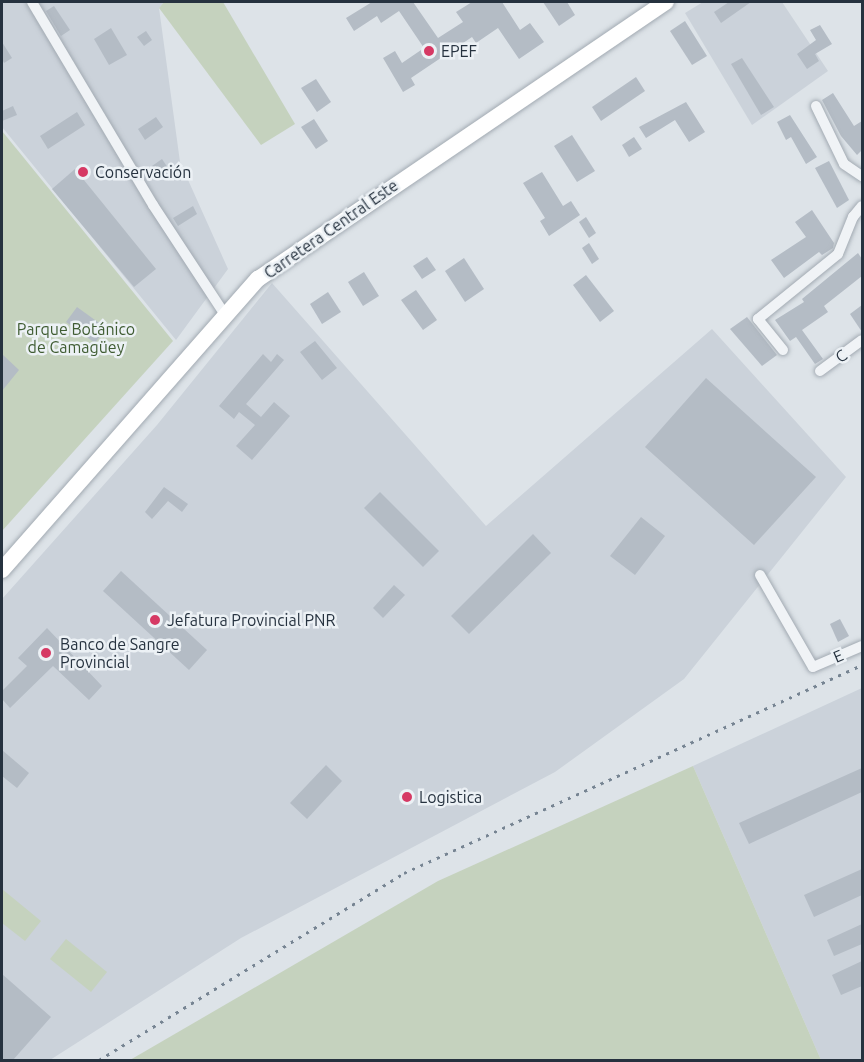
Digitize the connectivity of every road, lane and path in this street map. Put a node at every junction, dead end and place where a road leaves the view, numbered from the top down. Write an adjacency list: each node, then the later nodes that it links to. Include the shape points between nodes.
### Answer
1 (32, 2): 6 (street, via 147,194)
2 (666, 2): 6 (main road, Carretera Central Este, via 301,248 258,279)
3 (816, 106): 4 (street, via 844,164)
4 (862, 176)
5 (862, 206): 8 (street, via 853,217 838,254 758,319)
6 (226, 316): 10 (main road, Carretera Central Este)
7 (862, 340): 9 (street, C)
8 (783, 350)
9 (820, 371)
10 (2, 570)
11 (760, 575): 12 (street, E, via 813,667)
12 (862, 646)

